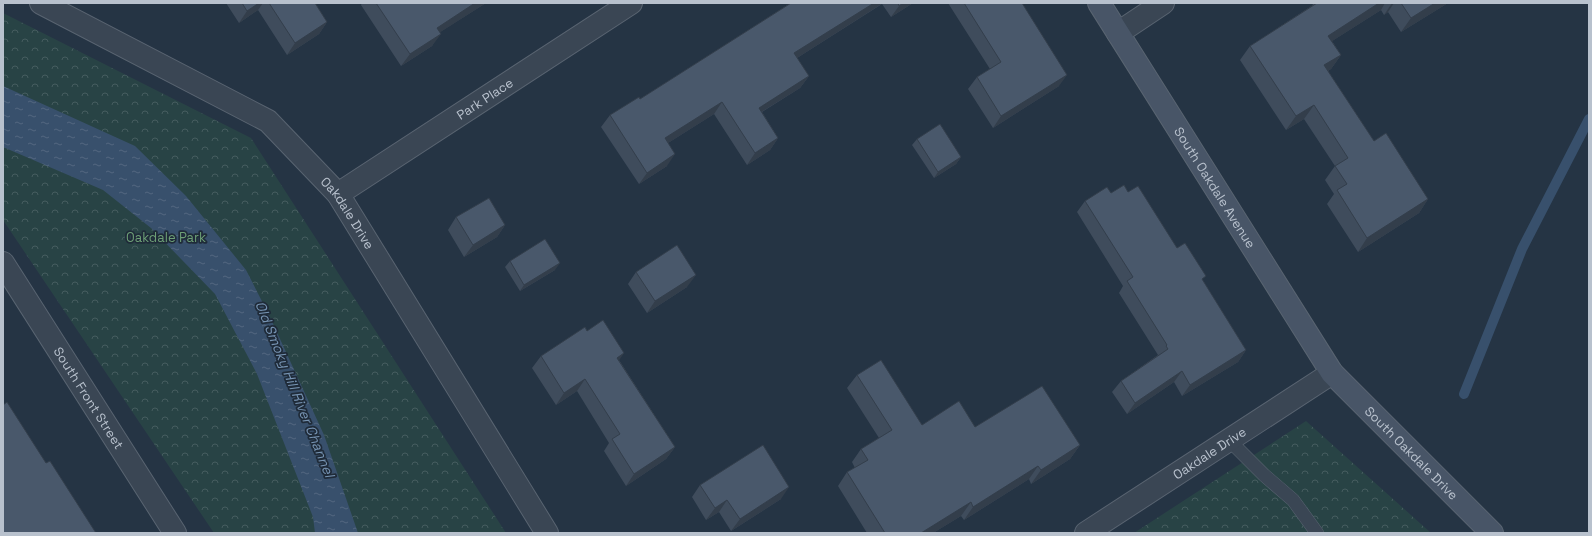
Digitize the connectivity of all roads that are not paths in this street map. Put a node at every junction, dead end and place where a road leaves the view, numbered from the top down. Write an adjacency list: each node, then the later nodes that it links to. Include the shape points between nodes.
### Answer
1 (42, 3): 6 (street, Oakdale Drive, via 268,121)
2 (631, 3): 6 (street, Park Place)
3 (1099, 3): 5 (street, South Oakdale Avenue)
4 (1163, 3): 5 (street)
5 (1118, 33): 8 (street, South Oakdale Avenue)
6 (338, 194): 11 (street, Oakdale Drive)
7 (3, 263): 10 (street, South Front Street)
8 (1332, 373): 9 (street, Oakdale Drive); 14 (street, South Oakdale Drive)
9 (1229, 440): 12 (street, Oakdale Drive); 13 (lane, via 1293,500)
10 (175, 533)
11 (547, 533)
12 (1086, 533)
13 (1317, 533)
14 (1492, 533)

